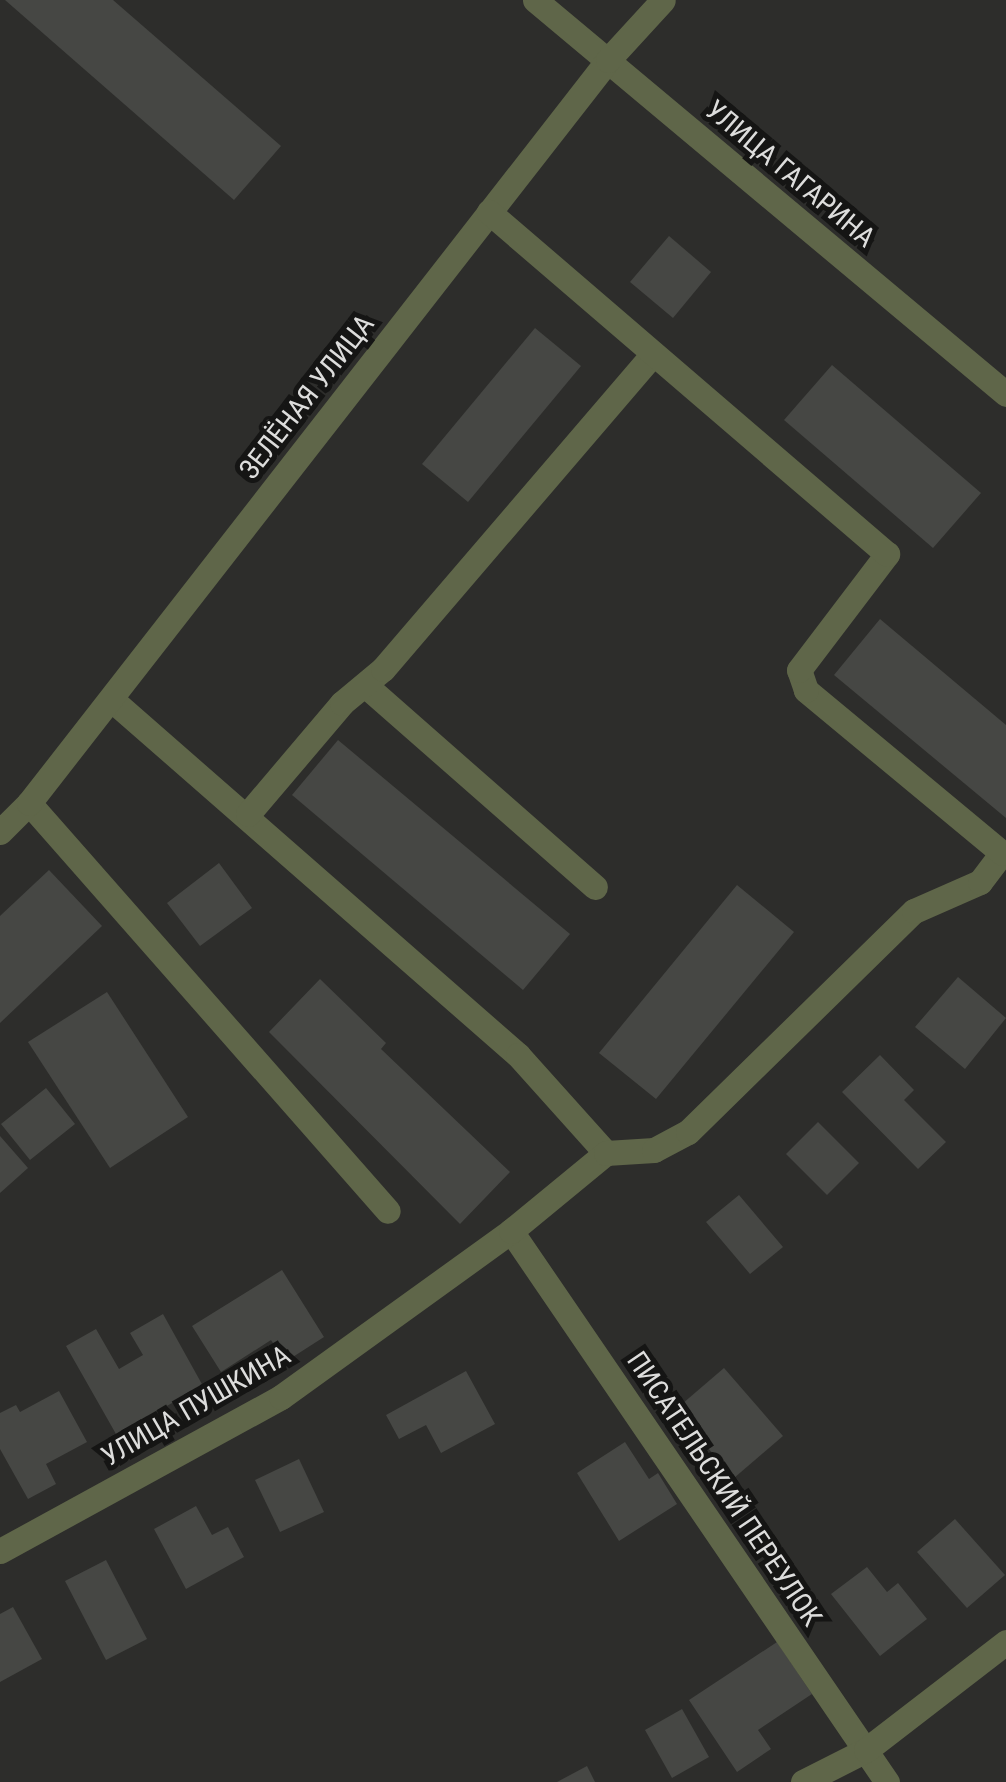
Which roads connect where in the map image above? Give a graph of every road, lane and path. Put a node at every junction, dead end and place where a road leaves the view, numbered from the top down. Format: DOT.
graph roads {
  1 [pos="535,0"];
  2 [pos="664,0"];
  3 [pos="608,60"];
  4 [pos="489,212"];
  5 [pos="653,354"];
  6 [pos="1006,394"];
  7 [pos="365,684"];
  8 [pos="111,699"];
  9 [pos="29,804"];
  10 [pos="248,814"];
  11 [pos="0,832"];
  12 [pos="1004,855"];
  13 [pos="595,887"];
  14 [pos="606,1153"];
  15 [pos="388,1211"];
  16 [pos="511,1231"];
  17 [pos="0,1551"];
  18 [pos="1006,1642"];
  19 [pos="866,1750"];
  20 [pos="803,1782"];
  21 [pos="888,1782"];
  1 -- 3 [label="street, УЛИЦА ГАГАРИНА"];
  2 -- 3 [label="street, ЗЕЛЁНАЯ УЛИЦА"];
  3 -- 4 [label="street, ЗЕЛЁНАЯ УЛИЦА"];
  3 -- 6 [label="street, УЛИЦА ГАГАРИНА"];
  4 -- 5 [label="street"];
  4 -- 8 [label="street, ЗЕЛЁНАЯ УЛИЦА"];
  5 -- 7 [label="street"];
  5 -- 12 [label="street"];
  7 -- 10 [label="street"];
  7 -- 13 [label="street"];
  8 -- 9 [label="street, ЗЕЛЁНАЯ УЛИЦА"];
  8 -- 10 [label="street"];
  9 -- 11 [label="street, ЗЕЛЁНАЯ УЛИЦА"];
  9 -- 15 [label="street"];
  10 -- 14 [label="street"];
  12 -- 14 [label="street"];
  14 -- 16 [label="street, УЛИЦА ПУШКИНА"];
  16 -- 17 [label="street, УЛИЦА ПУШКИНА"];
  16 -- 19 [label="street, ПИСАТЕЛЬСКИЙ ПЕРЕУЛОК"];
  18 -- 19 [label="street"];
  19 -- 20 [label="street"];
  19 -- 21 [label="street, ПИСАТЕЛЬСКИЙ ПЕРЕУЛОК"];
}
